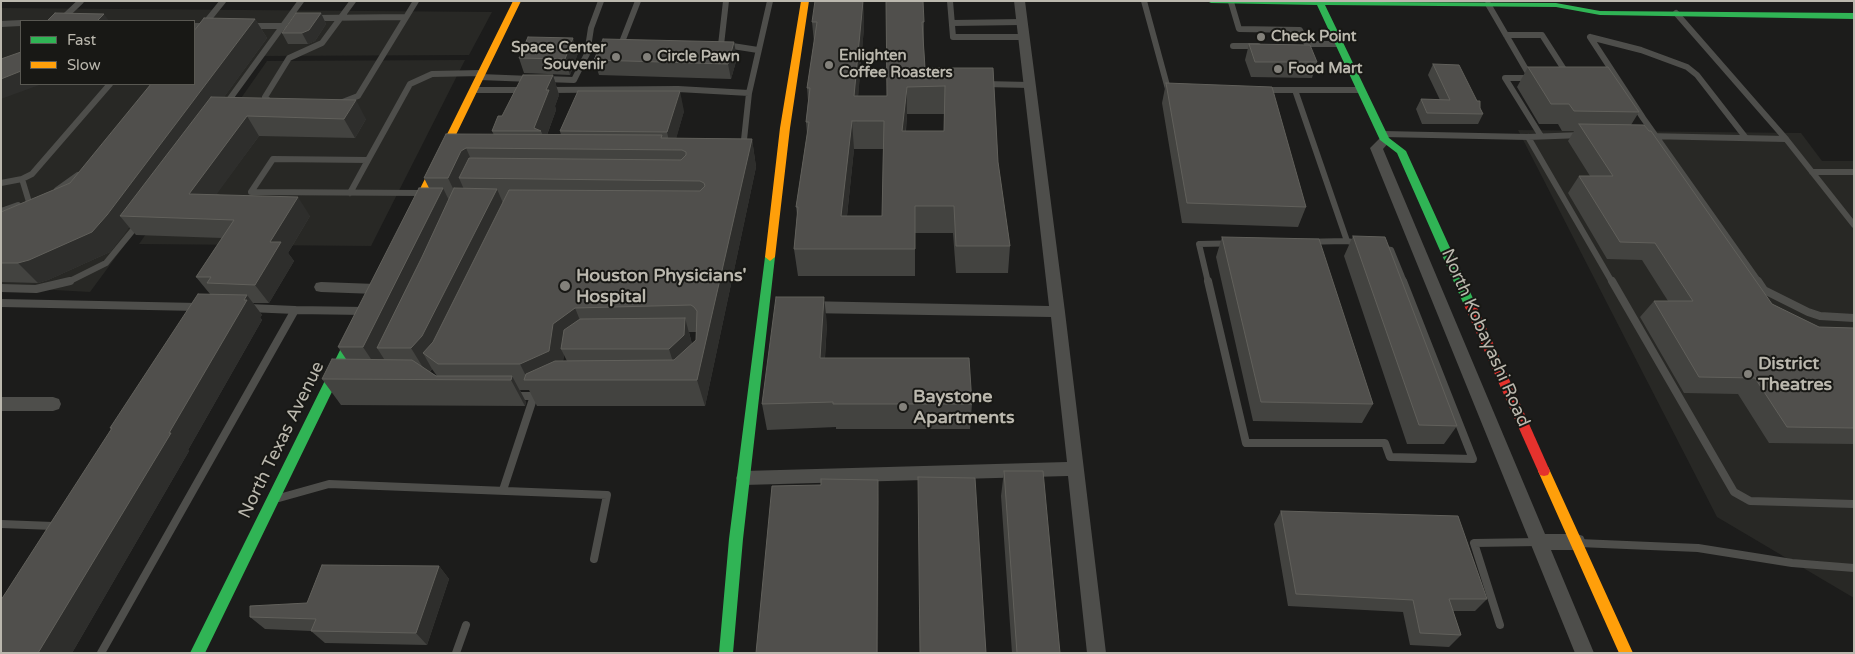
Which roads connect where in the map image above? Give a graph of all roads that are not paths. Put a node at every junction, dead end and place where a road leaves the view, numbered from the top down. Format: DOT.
graph roads {
  1 [pos="81,1"];
  2 [pos="224,1"];
  3 [pos="300,1"];
  4 [pos="353,1"];
  5 [pos="416,1"];
  6 [pos="517,1"];
  7 [pos="601,1"];
  8 [pos="638,1"];
  9 [pos="726,1"];
  10 [pos="770,1"];
  11 [pos="805,1"];
  12 [pos="950,1"];
  13 [pos="1019,1"];
  14 [pos="1144,1"];
  15 [pos="1211,1"];
  16 [pos="1579,1"];
  17 [pos="1231,2"];
  18 [pos="1239,2"];
  19 [pos="1319,2"];
  20 [pos="1470,3"];
  21 [pos="1488,4"];
  22 [pos="1556,5"];
  23 [pos="1676,13"];
  24 [pos="1854,16"];
  25 [pos="406,17"];
  26 [pos="288,18"];
  27 [pos="297,18"];
  28 [pos="306,18"];
  29 [pos="340,18"];
  30 [pos="61,20"];
  31 [pos="952,22"];
  32 [pos="1022,22"];
  33 [pos="20,23"];
  34 [pos="1,24"];
  35 [pos="195,26"];
  36 [pos="203,26"];
  37 [pos="212,26"];
  38 [pos="248,26"];
  39 [pos="284,26"];
  40 [pos="1506,35"];
  41 [pos="195,36"];
  42 [pos="1023,36"];
  43 [pos="632,42"];
  44 [pos="711,44"];
  45 [pos="1307,44"];
  46 [pos="1339,44"];
  47 [pos="721,45"];
  48 [pos="1233,46"];
  49 [pos="1261,46"];
  50 [pos="1298,46"];
  51 [pos="758,50"];
  52 [pos="481,75"];
  53 [pos="1531,78"];
  54 [pos="1541,78"];
  55 [pos="1560,78"];
  56 [pos="1608,78"];
  57 [pos="1617,78"];
  58 [pos="981,84"];
  59 [pos="109,85"];
  60 [pos="1178,89"];
  61 [pos="474,90"];
  62 [pos="532,90"];
  63 [pos="542,90"];
  64 [pos="1256,90"];
  65 [pos="1295,90"];
  66 [pos="1361,90"];
  67 [pos="1030,91"];
  68 [pos="749,93"];
  69 [pos="334,103"];
  70 [pos="278,104"];
  71 [pos="222,109"];
  72 [pos="1541,136"];
  73 [pos="1592,136"];
  74 [pos="1638,136"];
  75 [pos="1384,137"];
  76 [pos="1528,137"];
  77 [pos="1656,137"];
  78 [pos="1746,138"];
  79 [pos="1786,140"];
  80 [pos="742,158"];
  81 [pos="368,160"];
  82 [pos="81,171"];
  83 [pos="1812,172"];
  84 [pos="1854,172"];
  85 [pos="22,179"];
  86 [pos="1,183"];
  87 [pos="350,193"];
  88 [pos="423,194"];
  89 [pos="46,195"];
  90 [pos="38,198"];
  91 [pos="29,202"];
  92 [pos="1,211"];
  93 [pos="142,218"];
  94 [pos="1854,225"];
  95 [pos="406,226"];
  96 [pos="1348,241"];
  97 [pos="378,285"];
  98 [pos="320,287"];
  99 [pos="1,288"];
  100 [pos="1,303"];
  101 [pos="764,306"];
  102 [pos="198,307"];
  103 [pos="208,307"];
  104 [pos="236,308"];
  105 [pos="295,310"];
  106 [pos="365,311"];
  107 [pos="1058,312"];
  108 [pos="192,315"];
  109 [pos="1854,318"];
  110 [pos="507,396"];
  111 [pos="1,404"];
  112 [pos="53,404"];
  113 [pos="1076,469"];
  114 [pos="744,478"];
  115 [pos="503,490"];
  116 [pos="272,500"];
  117 [pos="1854,504"];
  118 [pos="1,524"];
  119 [pos="43,542"];
  120 [pos="1539,542"];
  121 [pos="1577,542"];
  122 [pos="594,559"];
  123 [pos="1854,568"];
  124 [pos="466,624"];
  125 [pos="1500,625"];
  126 [pos="101,653"];
  127 [pos="197,653"];
  128 [pos="456,653"];
  129 [pos="726,653"];
  130 [pos="1097,653"];
  131 [pos="1585,653"];
  132 [pos="1626,653"];
  1 -- 30 [label="lane"];
  2 -- 36 [label="lane"];
  3 -- 26 [label="lane"];
  4 -- 29 [label="lane"];
  5 -- 25 [label="lane"];
  6 -- 52 [label="street"];
  7 -- 52 [label="lane"];
  8 -- 43 [label="lane"];
  9 -- 47 [label="lane"];
  10 -- 51 [label="lane"];
  11 -- 101 [label="street"];
  12 -- 31 [label="lane"];
  13 -- 32 [label="street"];
  14 -- 60 [label="lane"];
  15 -- 17 [label="street"];
  16 -- 22 [label="street"];
  17 -- 18 [label="street"];
  17 -- 45 [label="lane"];
  18 -- 19 [label="street"];
  19 -- 20 [label="street"];
  19 -- 46 [label="street, North Kobayashi Road"];
  20 -- 21 [label="street"];
  21 -- 22 [label="street"];
  21 -- 40 [label="lane"];
  22 -- 23 [label="street"];
  23 -- 24 [label="street"];
  23 -- 79 [label="lane"];
  25 -- 29 [label="lane"];
  25 -- 69 [label="lane"];
  26 -- 27 [label="lane"];
  26 -- 39 [label="lane"];
  28 -- 29 [label="lane"];
  29 -- 70 [label="lane"];
  31 -- 32 [label="lane"];
  31 -- 42 [label="lane"];
  32 -- 42 [label="street"];
  33 -- 34 [label="lane"];
  35 -- 36 [label="lane"];
  36 -- 37 [label="lane"];
  36 -- 41 [label="lane"];
  38 -- 39 [label="lane"];
  39 -- 71 [label="lane"];
  40 -- 53 [label="lane"];
  40 -- 55 [label="lane"];
  42 -- 67 [label="street"];
  44 -- 47 [label="lane"];
  45 -- 46 [label="lane"];
  45 -- 50 [label="lane"];
  46 -- 66 [label="street, North Kobayashi Road"];
  47 -- 51 [label="lane"];
  48 -- 49 [label="lane"];
  51 -- 68 [label="lane"];
  52 -- 61 [label="street"];
  52 -- 81 [label="lane"];
  53 -- 54 [label="lane"];
  53 -- 72 [label="lane"];
  56 -- 57 [label="lane"];
  57 -- 77 [label="lane"];
  57 -- 78 [label="lane"];
  58 -- 67 [label="lane"];
  59 -- 85 [label="lane"];
  61 -- 62 [label="lane"];
  61 -- 88 [label="street"];
  63 -- 68 [label="lane"];
  64 -- 65 [label="lane"];
  65 -- 66 [label="lane"];
  65 -- 96 [label="lane"];
  66 -- 75 [label="street, North Kobayashi Road"];
  67 -- 107 [label="street"];
  68 -- 80 [label="lane"];
  72 -- 73 [label="lane"];
  72 -- 76 [label="lane"];
  74 -- 77 [label="lane"];
  75 -- 76 [label="lane"];
  75 -- 120 [label="street, North Kobayashi Road"];
  75 -- 121 [label="street, North Kobayashi Road"];
  76 -- 117 [label="lane"];
  77 -- 78 [label="lane"];
  77 -- 109 [label="lane"];
  78 -- 79 [label="lane"];
  79 -- 83 [label="lane"];
  81 -- 87 [label="lane"];
  81 -- 87 [label="lane"];
  82 -- 89 [label="lane"];
  83 -- 84 [label="lane"];
  83 -- 94 [label="lane"];
  85 -- 86 [label="lane"];
  85 -- 91 [label="lane"];
  87 -- 88 [label="lane"];
  88 -- 95 [label="street"];
  90 -- 91 [label="lane"];
  91 -- 92 [label="lane"];
  93 -- 99 [label="lane"];
  96 -- 96 [label="lane"];
  97 -- 98 [label="street"];
  97 -- 106 [label="street, North Texas Avenue"];
  100 -- 102 [label="lane"];
  101 -- 107 [label="street"];
  101 -- 114 [label="street"];
  102 -- 103 [label="lane"];
  102 -- 108 [label="lane"];
  104 -- 105 [label="lane"];
  105 -- 106 [label="lane"];
  105 -- 126 [label="lane"];
  106 -- 116 [label="street, North Texas Avenue"];
  107 -- 113 [label="street"];
  110 -- 115 [label="lane"];
  111 -- 112 [label="street"];
  113 -- 114 [label="street"];
  113 -- 130 [label="street"];
  114 -- 129 [label="street"];
  115 -- 116 [label="lane"];
  115 -- 122 [label="lane"];
  116 -- 127 [label="street, North Texas Avenue"];
  118 -- 119 [label="lane"];
  120 -- 121 [label="street"];
  120 -- 125 [label="lane"];
  120 -- 131 [label="street, North Kobayashi Road"];
  121 -- 123 [label="lane"];
  121 -- 132 [label="street, North Kobayashi Road"];
  124 -- 128 [label="lane"];
}
